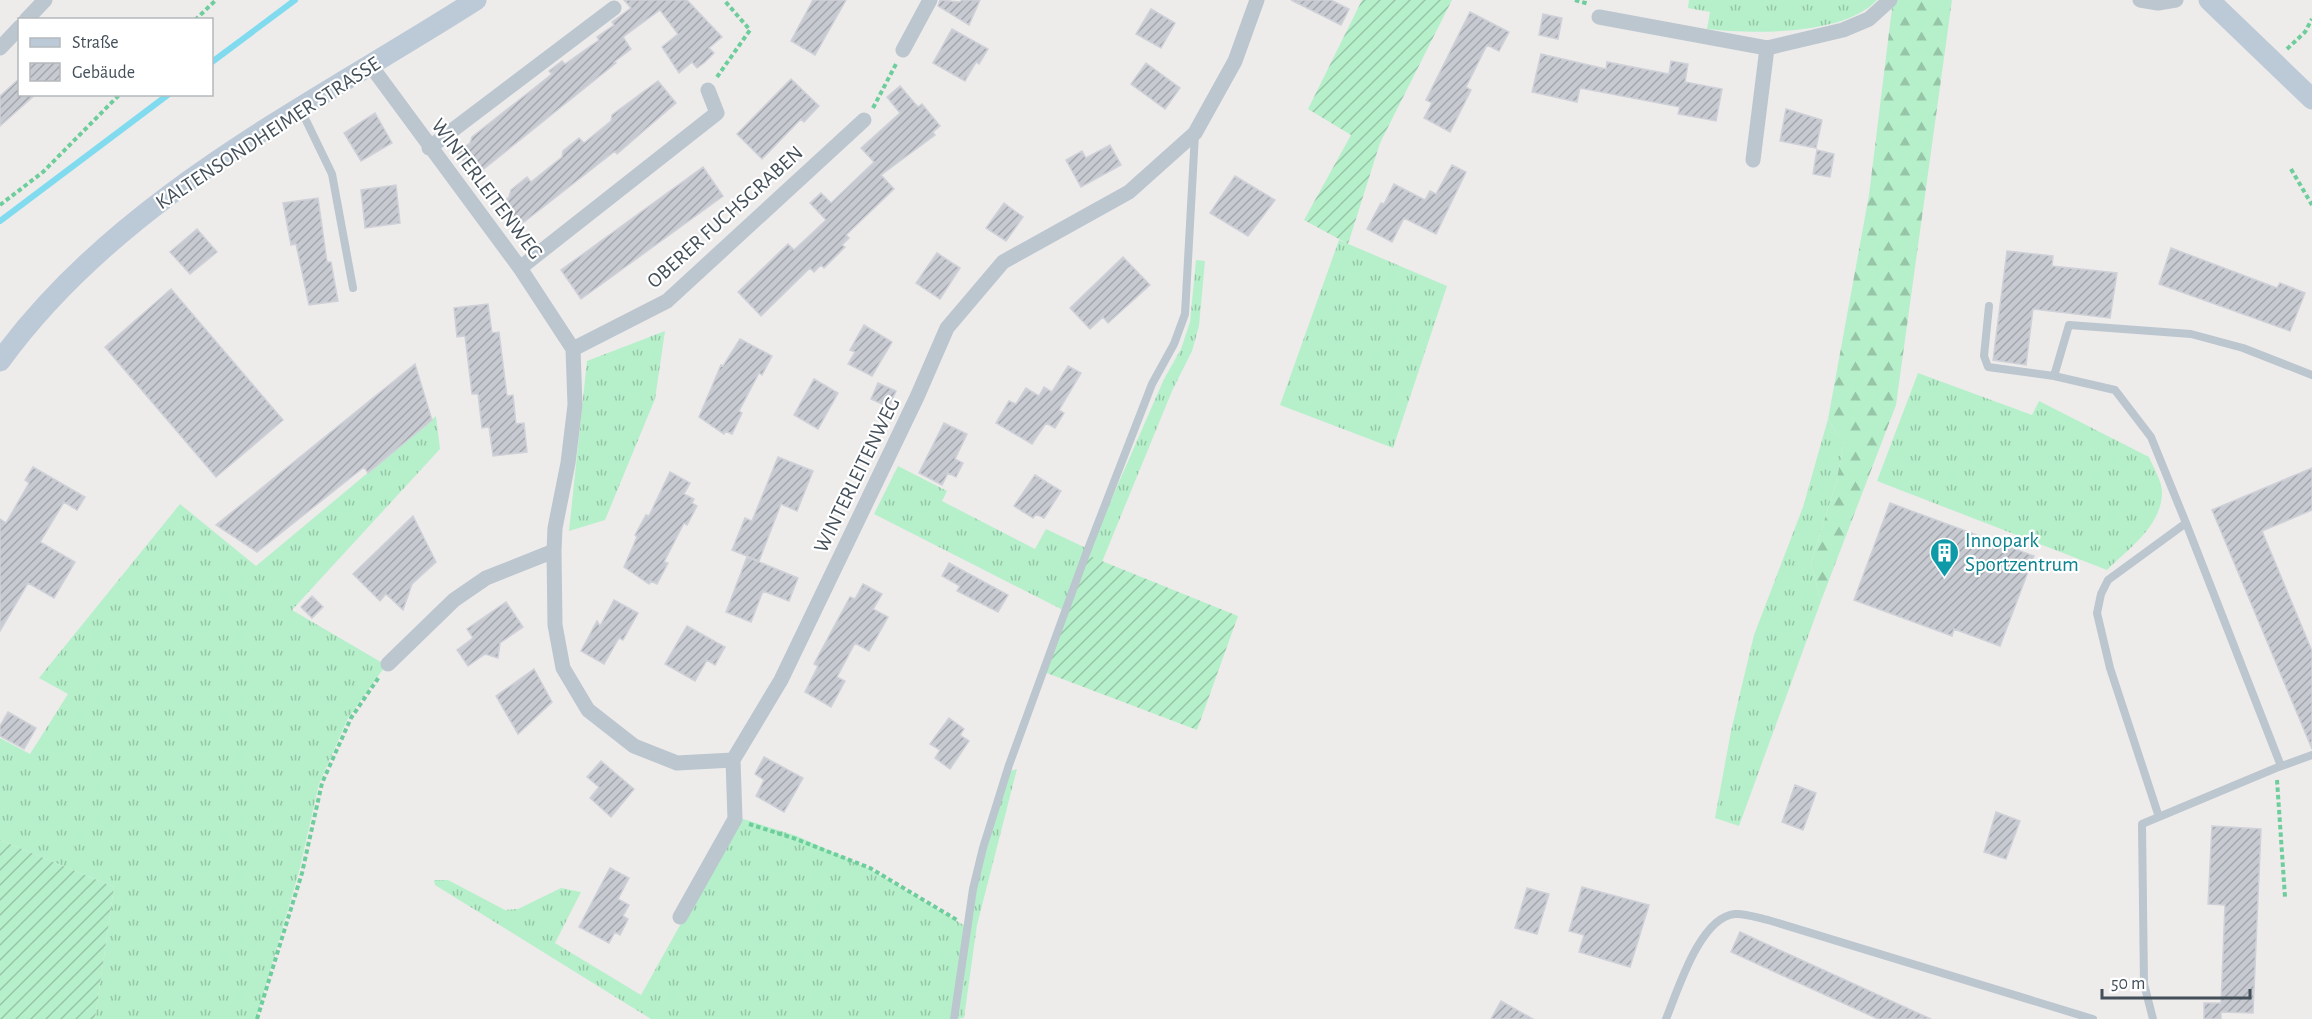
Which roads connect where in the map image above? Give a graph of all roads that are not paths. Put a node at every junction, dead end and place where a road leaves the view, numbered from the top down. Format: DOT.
graph roads {
  1 [pos="45,0"];
  2 [pos="476,0"];
  3 [pos="930,0"];
  4 [pos="1257,0"];
  5 [pos="1890,0"];
  6 [pos="2139,0"];
  7 [pos="2176,0"];
  8 [pos="2209,0"];
  9 [pos="614,8"];
  10 [pos="1599,17"];
  11 [pos="29,18"];
  12 [pos="18,29"];
  13 [pos="0,48"];
  14 [pos="1767,48"];
  15 [pos="903,50"];
  16 [pos="371,66"];
  17 [pos="708,90"];
  18 [pos="2312,99"];
  19 [pos="300,109"];
  20 [pos="864,120"];
  21 [pos="1196,133"];
  22 [pos="429,148"];
  23 [pos="1753,160"];
  24 [pos="520,268"];
  25 [pos="353,288"];
  26 [pos="1989,306"];
  27 [pos="573,350"];
  28 [pos="0,361"];
  29 [pos="2312,375"];
  30 [pos="2054,376"];
  31 [pos="2186,523"];
  32 [pos="554,551"];
  33 [pos="388,664"];
  34 [pos="2312,755"];
  35 [pos="733,760"];
  36 [pos="2278,767"];
  37 [pos="2159,817"];
  38 [pos="680,917"];
  39 [pos="954,1019"];
  40 [pos="1666,1019"];
  41 [pos="2093,1019"];
  42 [pos="2153,1019"];
  1 -- 11 [label="street"];
  2 -- 16 [label="main road, KALTENSONDHEIMER STRASSE"];
  3 -- 15 [label="street"];
  4 -- 21 [label="street, WINTERLEITENWEG"];
  5 -- 14 [label="street"];
  6 -- 7 [label="street"];
  8 -- 18 [label="main road"];
  9 -- 22 [label="street"];
  10 -- 14 [label="street"];
  12 -- 13 [label="street"];
  14 -- 23 [label="street"];
  16 -- 19 [label="main road, KALTENSONDHEIMER STRASSE"];
  16 -- 22 [label="street, WINTERLEITENWEG"];
  17 -- 24 [label="street"];
  19 -- 25 [label="lane"];
  19 -- 28 [label="main road, KALTENSONDHEIMER STRASSE"];
  20 -- 27 [label="street, OBERER FUCHSGRABEN"];
  21 -- 35 [label="street, WINTERLEITENWEG"];
  21 -- 39 [label="lane"];
  22 -- 24 [label="street, WINTERLEITENWEG"];
  24 -- 27 [label="street, WINTERLEITENWEG"];
  26 -- 30 [label="lane"];
  27 -- 32 [label="street"];
  29 -- 30 [label="lane"];
  30 -- 31 [label="lane"];
  31 -- 36 [label="lane"];
  31 -- 37 [label="lane"];
  32 -- 33 [label="street"];
  32 -- 35 [label="street"];
  34 -- 36 [label="lane"];
  35 -- 38 [label="street"];
  36 -- 37 [label="lane"];
  37 -- 42 [label="lane"];
  40 -- 41 [label="lane"];
}
